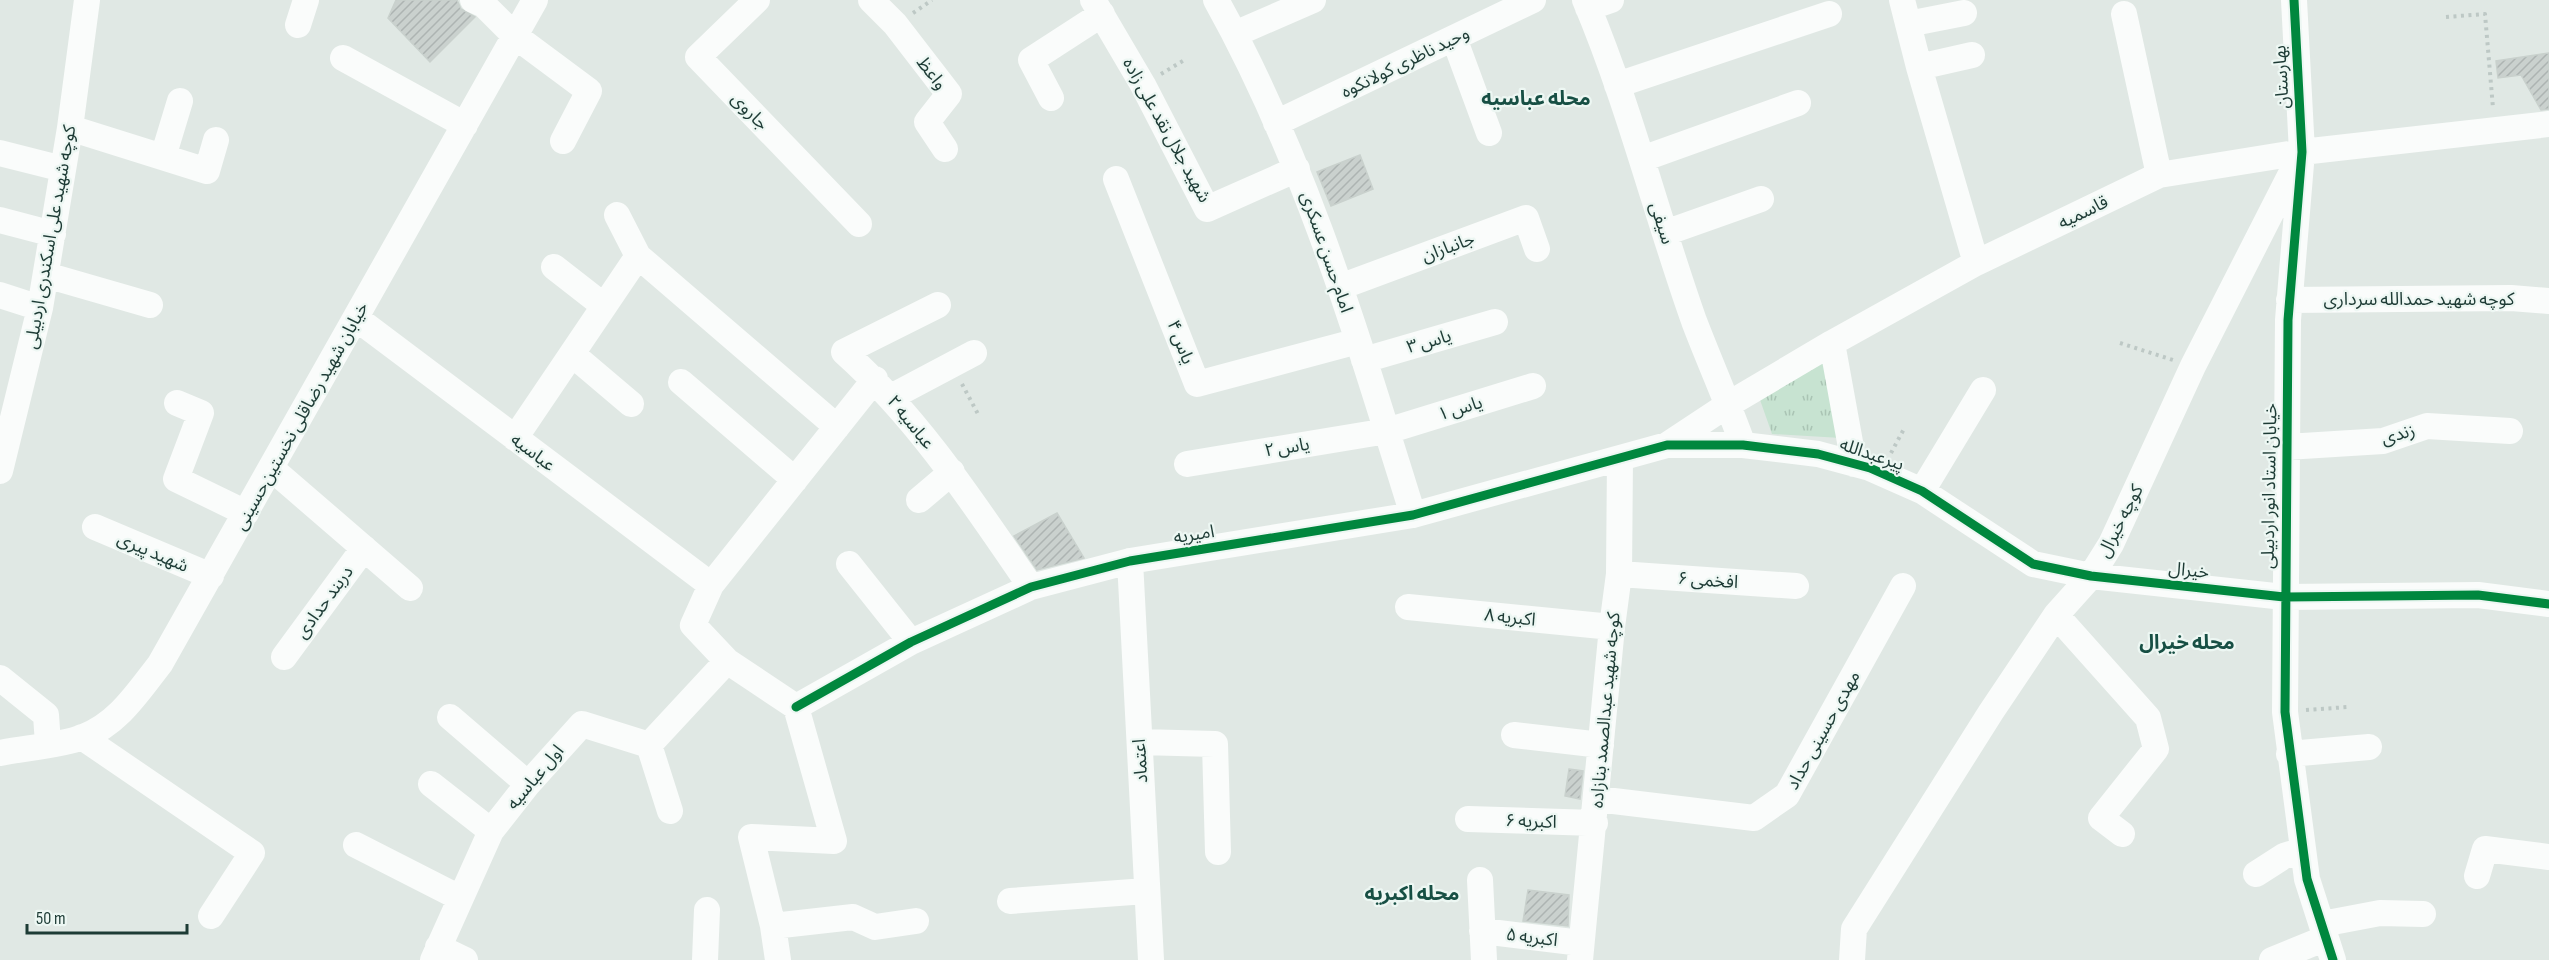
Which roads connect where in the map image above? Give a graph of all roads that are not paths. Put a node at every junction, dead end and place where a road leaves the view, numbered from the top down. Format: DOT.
graph roads {
  1 [pos="87,0"];
  2 [pos="306,0"];
  3 [pos="473,0"];
  4 [pos="535,0"];
  5 [pos="757,0"];
  6 [pos="871,0"];
  7 [pos="1216,0"];
  8 [pos="1313,0"];
  9 [pos="1533,0"];
  10 [pos="2294,0"];
  11 [pos="1594,3"];
  12 [pos="1098,7"];
  13 [pos="1905,12"];
  14 [pos="1965,13"];
  15 [pos="1829,14"];
  16 [pos="2124,14"];
  17 [pos="298,25"];
  18 [pos="1235,34"];
  19 [pos="515,36"];
  20 [pos="1454,38"];
  21 [pos="1972,55"];
  22 [pos="343,58"];
  23 [pos="1919,66"];
  24 [pos="1617,85"];
  25 [pos="1051,98"];
  26 [pos="180,102"];
  27 [pos="1798,103"];
  28 [pos="1276,123"];
  29 [pos="2549,124"];
  30 [pos="465,125"];
  31 [pos="70,128"];
  32 [pos="1489,133"];
  33 [pos="216,140"];
  34 [pos="563,141"];
  35 [pos="945,149"];
  36 [pos="2302,152"];
  37 [pos="0,153"];
  38 [pos="163,157"];
  39 [pos="1642,159"];
  40 [pos="63,169"];
  41 [pos="1298,169"];
  42 [pos="2158,175"];
  43 [pos="1116,179"];
  44 [pos="1761,200"];
  45 [pos="617,214"];
  46 [pos="0,219"];
  47 [pos="859,224"];
  48 [pos="1665,233"];
  49 [pos="53,234"];
  50 [pos="1537,249"];
  51 [pos="638,256"];
  52 [pos="1976,263"];
  53 [pos="554,267"];
  54 [pos="46,275"];
  55 [pos="1340,287"];
  56 [pos="0,295"];
  57 [pos="2289,300"];
  58 [pos="2549,301"];
  59 [pos="150,305"];
  60 [pos="938,305"];
  61 [pos="604,306"];
  62 [pos="40,308"];
  63 [pos="356,318"];
  64 [pos="1495,322"];
  65 [pos="1832,344"];
  66 [pos="1361,351"];
  67 [pos="572,354"];
  68 [pos="963,359"];
  69 [pos="681,382"];
  70 [pos="1533,386"];
  71 [pos="883,388"];
  72 [pos="1983,390"];
  73 [pos="177,403"];
  74 [pos="631,404"];
  75 [pos="1729,404"];
  76 [pos="837,427"];
  77 [pos="1387,431"];
  78 [pos="2510,431"];
  79 [pos="515,438"];
  80 [pos="1667,445"];
  81 [pos="1743,445"];
  82 [pos="2286,447"];
  83 [pos="1620,459"];
  84 [pos="1187,464"];
  85 [pos="1854,464"];
  86 [pos="271,468"];
  87 [pos="0,471"];
  88 [pos="952,472"];
  89 [pos="795,480"];
  90 [pos="1922,491"];
  91 [pos="919,501"];
  92 [pos="246,513"];
  93 [pos="1413,514"];
  94 [pos="95,527"];
  95 [pos="364,548"];
  96 [pos="1130,561"];
  97 [pos="849,564"];
  98 [pos="1619,574"];
  99 [pos="211,576"];
  100 [pos="2091,576"];
  101 [pos="711,585"];
  102 [pos="1031,586"];
  103 [pos="1796,586"];
  104 [pos="1903,586"];
  105 [pos="410,588"];
  106 [pos="2284,597"];
  107 [pos="2549,604"];
  108 [pos="1408,607"];
  109 [pos="2056,615"];
  110 [pos="1612,627"];
  111 [pos="911,642"];
  112 [pos="284,657"];
  113 [pos="727,661"];
  114 [pos="0,678"];
  115 [pos="796,707"];
  116 [pos="450,717"];
  117 [pos="1514,735"];
  118 [pos="82,737"];
  119 [pos="1140,742"];
  120 [pos="48,744"];
  121 [pos="649,745"];
  122 [pos="1601,745"];
  123 [pos="2368,747"];
  124 [pos="0,753"];
  125 [pos="2289,754"];
  126 [pos="431,784"];
  127 [pos="528,784"];
  128 [pos="670,811"];
  129 [pos="1596,811"];
  130 [pos="1468,819"];
  131 [pos="491,831"];
  132 [pos="2122,834"];
  133 [pos="356,845"];
  134 [pos="2303,850"];
  135 [pos="1218,852"];
  136 [pos="2549,857"];
  137 [pos="2256,874"];
  138 [pos="2477,876"];
  139 [pos="1480,880"];
  140 [pos="1146,891"];
  141 [pos="460,898"];
  142 [pos="1010,901"];
  143 [pos="707,910"];
  144 [pos="2423,914"];
  145 [pos="212,916"];
  146 [pos="916,921"];
  147 [pos="772,926"];
  148 [pos="1482,931"];
  149 [pos="2327,941"];
  150 [pos="1580,951"];
  151 [pos="436,954"];
  152 [pos="465,960"];
  153 [pos="705,960"];
  154 [pos="778,960"];
  155 [pos="1151,960"];
  156 [pos="1484,960"];
  157 [pos="1852,960"];
  158 [pos="2272,960"];
  1 -- 31 [label="street, کوچه شهید علی اسکندری اردبیلی"];
  2 -- 17 [label="street"];
  3 -- 19 [label="street"];
  4 -- 19 [label="street, خیابان شهید رضاقلی نخستین‌حسینی"];
  5 -- 47 [label="street, جاروی"];
  6 -- 35 [label="street, واعظ"];
  7 -- 18 [label="street, امام حسن عسکری"];
  8 -- 18 [label="street"];
  9 -- 20 [label="street, وحید ناظری کولانکوه"];
  10 -- 36 [label="street, بهارستان"];
  11 -- 24 [label="street, سیفی"];
  12 -- 25 [label="street"];
  12 -- 41 [label="street, شهید جلال نقد علی زاده"];
  13 -- 14 [label="street"];
  13 -- 23 [label="street"];
  15 -- 24 [label="street"];
  16 -- 42 [label="street"];
  18 -- 28 [label="street, امام حسن عسکری"];
  19 -- 30 [label="street, خیابان شهید رضاقلی نخستین‌حسینی"];
  19 -- 34 [label="street"];
  20 -- 28 [label="street, وحید ناظری کولانکوه"];
  20 -- 32 [label="street"];
  21 -- 23 [label="street"];
  22 -- 30 [label="street"];
  23 -- 52 [label="street"];
  24 -- 39 [label="street, سیفی"];
  26 -- 38 [label="street"];
  27 -- 39 [label="street"];
  28 -- 41 [label="street, امام حسن عسکری"];
  29 -- 36 [label="street, قاسمیه"];
  30 -- 63 [label="street, خیابان شهید رضاقلی نخستین‌حسینی"];
  31 -- 38 [label="street"];
  31 -- 40 [label="street, کوچه شهید علی اسکندری اردبیلی"];
  33 -- 38 [label="street"];
  36 -- 42 [label="street, قاسمیه"];
  36 -- 57 [label="street, خیابان استاد انور اردبیلی"];
  36 -- 100 [label="street, کوچه خیرال"];
  37 -- 40 [label="street"];
  39 -- 48 [label="street, سیفی"];
  40 -- 49 [label="street, کوچه شهید علی اسکندری اردبیلی"];
  41 -- 55 [label="street, امام حسن عسکری"];
  42 -- 52 [label="street, قاسمیه"];
  43 -- 66 [label="street, یاس ۴"];
  44 -- 48 [label="street"];
  45 -- 51 [label="street"];
  46 -- 49 [label="street"];
  48 -- 75 [label="street, سیفی"];
  49 -- 54 [label="street, کوچه شهید علی اسکندری اردبیلی"];
  50 -- 55 [label="street, جانبازان"];
  51 -- 61 [label="street"];
  51 -- 76 [label="street"];
  52 -- 65 [label="street, قاسمیه"];
  53 -- 61 [label="street"];
  54 -- 59 [label="street"];
  54 -- 62 [label="street, کوچه شهید علی اسکندری اردبیلی"];
  55 -- 66 [label="street, امام حسن عسکری"];
  56 -- 62 [label="street"];
  57 -- 58 [label="street, کوچه شهید حمدالله سرداری"];
  57 -- 82 [label="street, خیابان استاد انور اردبیلی"];
  60 -- 71 [label="street, عباسیه ۲"];
  61 -- 67 [label="street"];
  62 -- 87 [label="street, کوچه شهید علی اسکندری اردبیلی"];
  63 -- 79 [label="street, عباسیه"];
  63 -- 86 [label="street, خیابان شهید رضاقلی نخستین‌حسینی"];
  64 -- 66 [label="street, یاس ۳"];
  65 -- 75 [label="street, قاسمیه"];
  65 -- 85 [label="street"];
  66 -- 77 [label="street, امام حسن عسکری"];
  67 -- 74 [label="street"];
  67 -- 79 [label="street"];
  68 -- 71 [label="street"];
  69 -- 89 [label="street"];
  70 -- 77 [label="street, یاس ۱"];
  71 -- 76 [label="street"];
  71 -- 88 [label="street, عباسیه ۲"];
  72 -- 90 [label="street"];
  73 -- 92 [label="street"];
  75 -- 80 [label="street, قاسمیه"];
  75 -- 81 [label="street, سیفی"];
  76 -- 89 [label="street"];
  77 -- 84 [label="street, یاس ۲"];
  77 -- 93 [label="street, امام حسن عسکری"];
  78 -- 82 [label="street, زندی"];
  79 -- 101 [label="street, عباسیه"];
  80 -- 81 [label="street, پیرعبدالله"];
  80 -- 83 [label="street, پیرعبدالله"];
  81 -- 85 [label="street, پیرعبدالله"];
  82 -- 106 [label="street, خیابان استاد انور اردبیلی"];
  83 -- 93 [label="street, امیریه"];
  83 -- 98 [label="street, کوچه شهید عبدالصمد بنازاده"];
  85 -- 90 [label="street, پیرعبدالله"];
  86 -- 92 [label="street, خیابان شهید رضاقلی نخستین‌حسینی"];
  86 -- 95 [label="street, دربند حدادی"];
  88 -- 91 [label="street"];
  88 -- 102 [label="street, عباسیه ۲"];
  89 -- 101 [label="street"];
  90 -- 100 [label="street, پیرعبدالله"];
  92 -- 99 [label="street, خیابان شهید رضاقلی نخستین‌حسینی"];
  93 -- 96 [label="street, امیریه"];
  94 -- 99 [label="street, شهید پیری"];
  95 -- 105 [label="street, دربند حدادی"];
  95 -- 112 [label="street, دربند حدادی"];
  96 -- 102 [label="street, امیریه"];
  96 -- 119 [label="street, اعتماد"];
  97 -- 111 [label="street"];
  98 -- 103 [label="street, افخمی ۶"];
  98 -- 110 [label="street, کوچه شهید عبدالصمد بنازاده"];
  99 -- 118 [label="street, خیابان شهید رضاقلی نخستین‌حسینی"];
  100 -- 106 [label="street, خیرال"];
  100 -- 109 [label="street, کوچه خیرال"];
  101 -- 113 [label="street"];
  102 -- 111 [label="street, امیریه"];
  104 -- 129 [label="street, مهدی حسینی حداد"];
  106 -- 107 [label="street, خیرال"];
  106 -- 125 [label="street, خیابان استاد انور اردبیلی"];
  108 -- 110 [label="street, اکبریه ۸"];
  109 -- 132 [label="street"];
  109 -- 157 [label="street, کوچه خیرال"];
  110 -- 122 [label="street, کوچه شهید عبدالصمد بنازاده"];
  111 -- 115 [label="street, امیریه"];
  113 -- 115 [label="street"];
  113 -- 121 [label="street"];
  114 -- 120 [label="street"];
  115 -- 147 [label="street"];
  116 -- 127 [label="street"];
  117 -- 122 [label="street"];
  118 -- 120 [label="street, خیابان شهید رضاقلی نخستین‌حسینی"];
  118 -- 145 [label="street"];
  119 -- 135 [label="street"];
  119 -- 140 [label="street, اعتماد"];
  120 -- 124 [label="street, خیابان شهید رضاقلی نخستین‌حسینی"];
  121 -- 127 [label="street, اول عباسیه"];
  121 -- 128 [label="street"];
  122 -- 129 [label="street, کوچه شهید عبدالصمد بنازاده"];
  123 -- 125 [label="street"];
  125 -- 134 [label="street, خیابان استاد انور اردبیلی"];
  126 -- 131 [label="street"];
  127 -- 131 [label="street, اول عباسیه"];
  129 -- 130 [label="street, اکبریه ۶"];
  129 -- 150 [label="street, کوچه شهید عبدالصمد بنازاده"];
  131 -- 141 [label="street, اول عباسیه"];
  133 -- 141 [label="street"];
  134 -- 137 [label="street"];
  134 -- 149 [label="street, خیابان استاد انور اردبیلی"];
  136 -- 138 [label="street"];
  139 -- 148 [label="street"];
  140 -- 142 [label="street"];
  140 -- 155 [label="street, اعتماد"];
  141 -- 151 [label="street, اول عباسیه"];
  143 -- 153 [label="street"];
  144 -- 149 [label="street"];
  146 -- 147 [label="street"];
  147 -- 154 [label="street"];
  148 -- 150 [label="street, اکبریه ۵"];
  148 -- 156 [label="street"];
  149 -- 158 [label="street"];
  151 -- 152 [label="street"];
}
